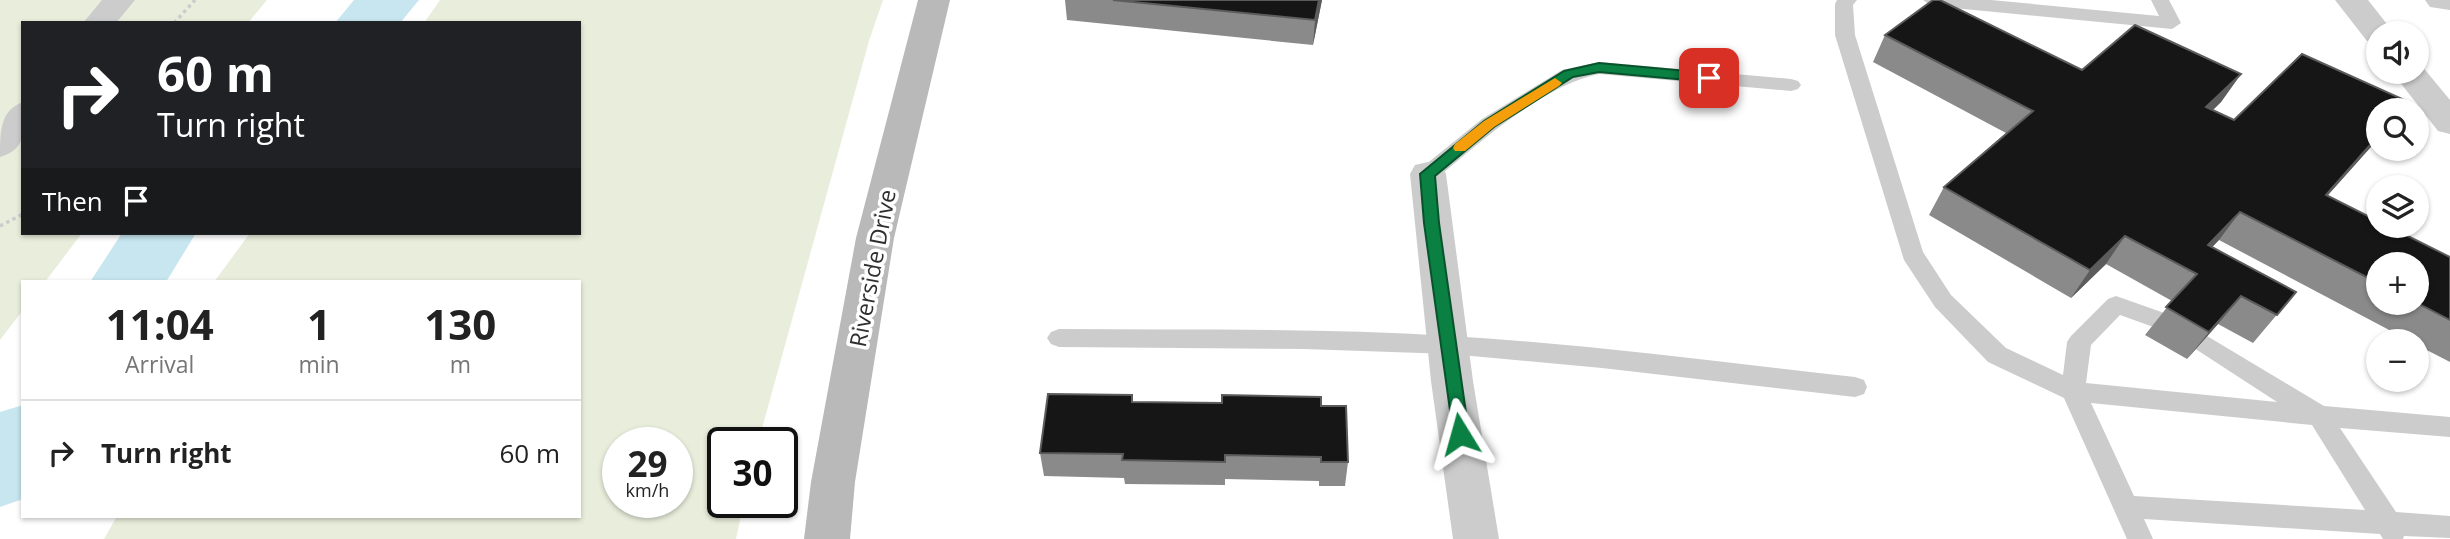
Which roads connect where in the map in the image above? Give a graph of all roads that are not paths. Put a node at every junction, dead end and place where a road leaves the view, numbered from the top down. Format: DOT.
graph roads {
  1 [pos="119,0"];
  2 [pos="934,0"];
  3 [pos="1848,0"];
  4 [pos="1932,0"];
  5 [pos="2160,0"];
  6 [pos="2351,0"];
  7 [pos="2441,0"];
  8 [pos="2450,1"];
  9 [pos="102,21"];
  10 [pos="2368,21"];
  11 [pos="2419,84"];
  12 [pos="1791,85"];
  13 [pos="21,116"];
  14 [pos="2450,123"];
  15 [pos="0,145"];
  16 [pos="1428,174"];
  17 [pos="2159,320"];
  18 [pos="1059,338"];
  19 [pos="2202,342"];
  20 [pos="1448,345"];
  21 [pos="1855,387"];
  22 [pos="2073,391"];
  23 [pos="2319,416"];
  24 [pos="2450,427"];
  25 [pos="2126,507"];
  26 [pos="2450,527"];
  27 [pos="2393,531"];
  28 [pos="827,539"];
  29 [pos="1476,539"];
  30 [pos="2140,539"];
  1 -- 9 [label="street"];
  2 -- 28 [label="main road, Riverside Drive"];
  3 -- 22 [label="lane"];
  4 -- 5 [label="lane"];
  6 -- 10 [label="street"];
  7 -- 8 [label="street"];
  11 -- 14 [label="street"];
  12 -- 16 [label="lane"];
  13 -- 15 [label="street"];
  16 -- 20 [label="street"];
  17 -- 22 [label="lane"];
  18 -- 20 [label="lane"];
  19 -- 23 [label="lane"];
  20 -- 21 [label="lane"];
  20 -- 29 [label="street"];
  22 -- 23 [label="lane"];
  22 -- 25 [label="lane"];
  23 -- 24 [label="lane"];
  23 -- 27 [label="lane"];
  25 -- 27 [label="lane"];
  25 -- 30 [label="lane"];
  26 -- 27 [label="lane"];
}
